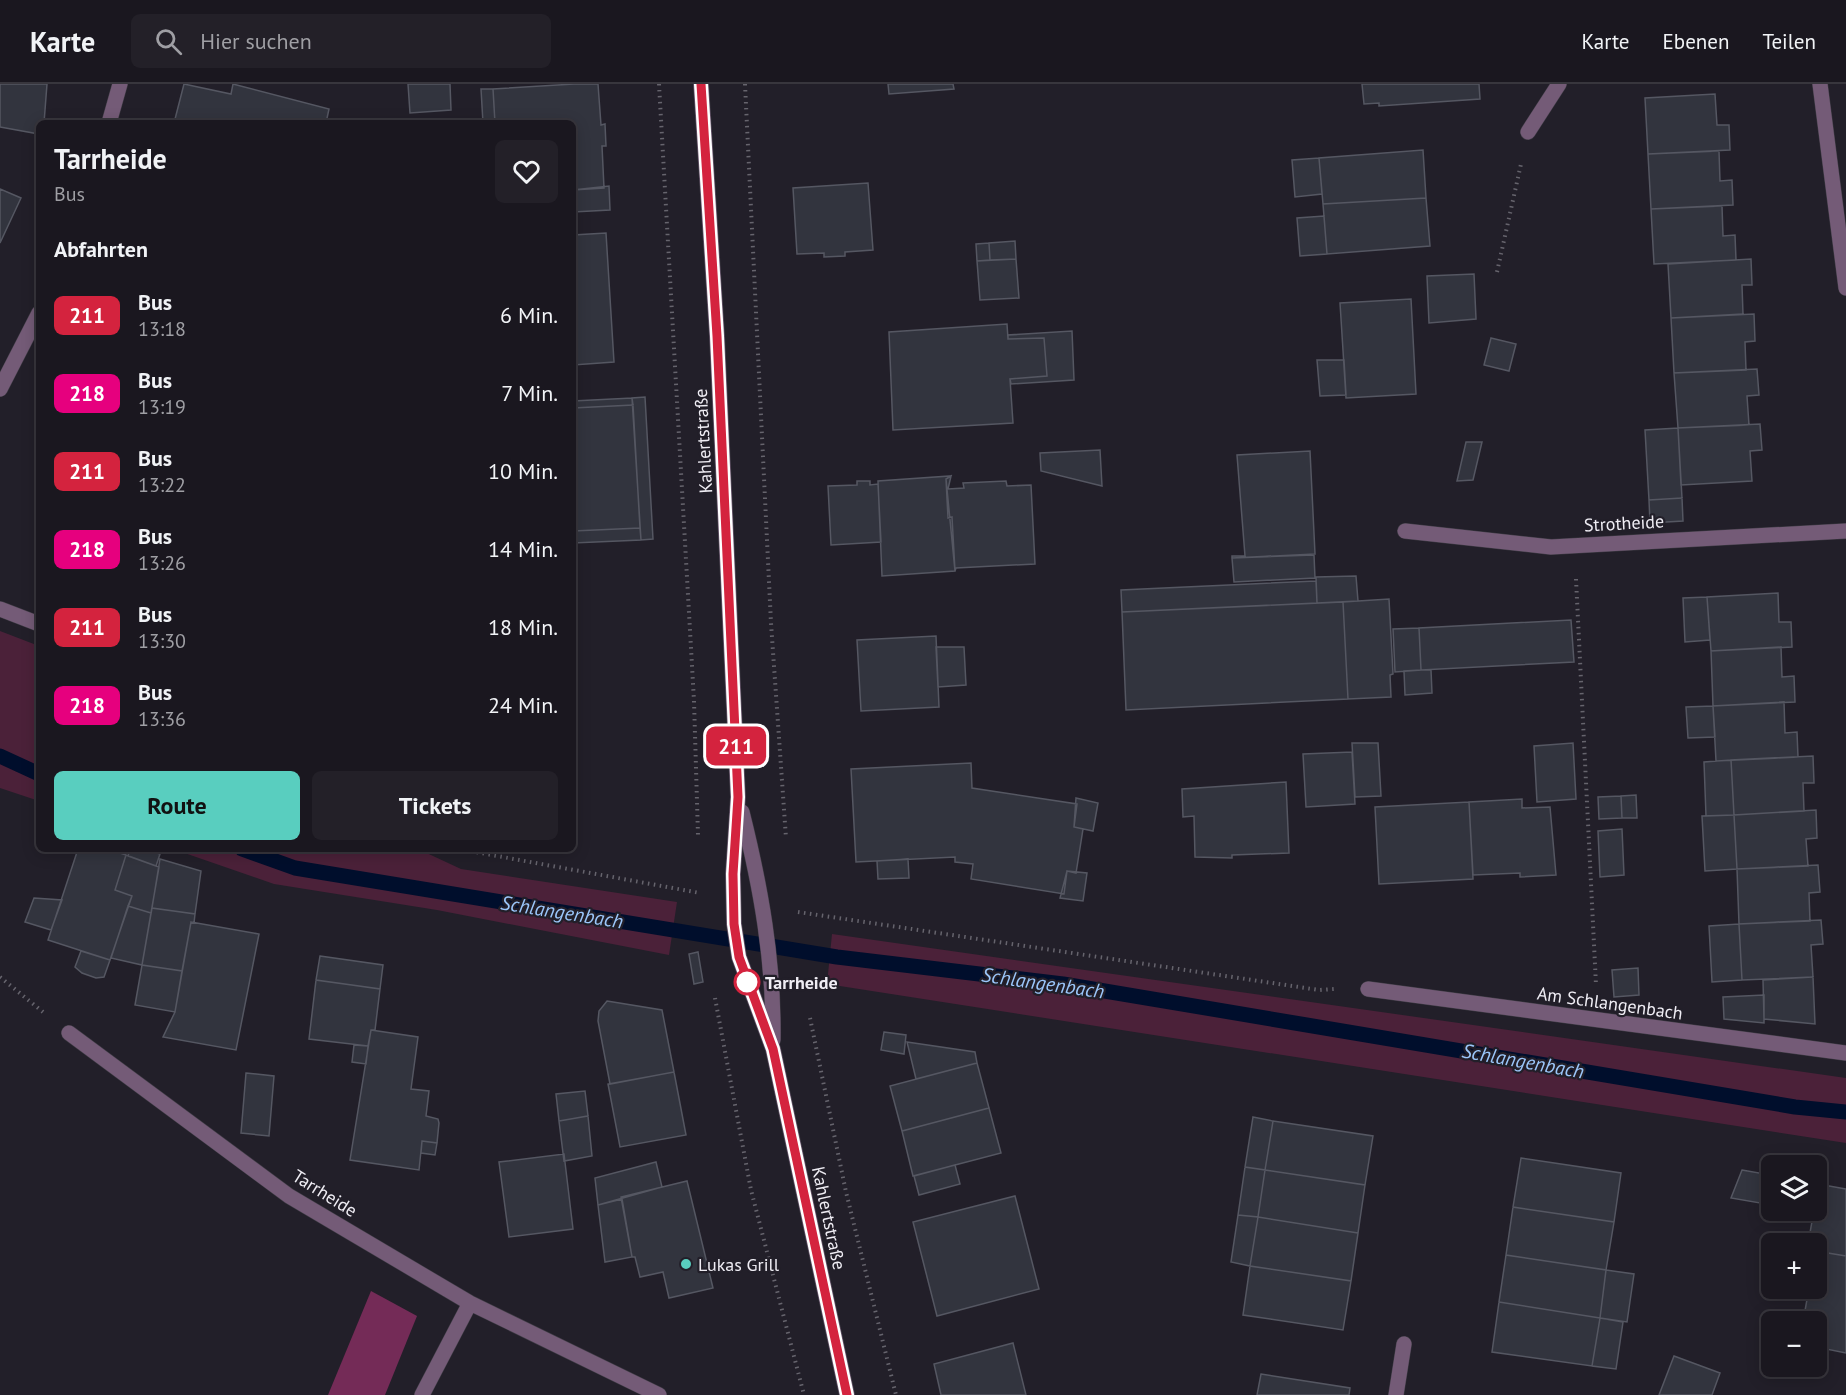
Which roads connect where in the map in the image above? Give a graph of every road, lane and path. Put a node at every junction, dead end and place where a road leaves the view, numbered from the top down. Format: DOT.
graph roads {
  1 [pos="120,84"];
  2 [pos="659,84"];
  3 [pos="701,84"];
  4 [pos="745,84"];
  5 [pos="1559,84"];
  6 [pos="1820,84"];
  7 [pos="110,120"];
  8 [pos="1528,132"];
  9 [pos="1497,272"];
  10 [pos="1846,288"];
  11 [pos="36,319"];
  12 [pos="0,389"];
  13 [pos="1405,531"];
  14 [pos="1846,531"];
  15 [pos="1574,546"];
  16 [pos="0,609"];
  17 [pos="36,623"];
  18 [pos="738,797"];
  19 [pos="699,846"];
  20 [pos="787,849"];
  21 [pos="475,852"];
  22 [pos="701,882"];
  23 [pos="792,911"];
  24 [pos="0,977"];
  25 [pos="1368,989"];
  26 [pos="714,995"];
  27 [pos="808,1009"];
  28 [pos="1598,1021"];
  29 [pos="69,1033"];
  30 [pos="773,1049"];
  31 [pos="1846,1053"];
  32 [pos="470,1303"];
  33 [pos="1404,1344"];
  34 [pos="422,1395"];
  35 [pos="659,1395"];
  36 [pos="804,1395"];
  37 [pos="847,1395"];
  38 [pos="896,1395"];
  39 [pos="1396,1395"];
  1 -- 7 [label="street"];
  2 -- 19 [label="path"];
  3 -- 18 [label="street, Kahlertstraße"];
  4 -- 20 [label="path"];
  5 -- 8 [label="street"];
  6 -- 10 [label="street"];
  8 -- 9 [label="path"];
  11 -- 12 [label="street"];
  13 -- 15 [label="street, Strotheide"];
  14 -- 15 [label="street, Strotheide"];
  15 -- 28 [label="path"];
  16 -- 17 [label="street"];
  18 -- 30 [label="street, Kahlertstraße"];
  18 -- 30 [label="street, Kahlertstraße"];
  21 -- 22 [label="path"];
  23 -- 25 [label="path"];
  24 -- 29 [label="path"];
  25 -- 28 [label="street, Am Schlangenbach"];
  26 -- 36 [label="path"];
  27 -- 38 [label="path"];
  28 -- 31 [label="street, Am Schlangenbach"];
  29 -- 32 [label="street, Tarrheide"];
  30 -- 37 [label="street, Kahlertstraße"];
  32 -- 34 [label="street"];
  32 -- 35 [label="street, Tarrheide"];
  33 -- 39 [label="street"];
}
